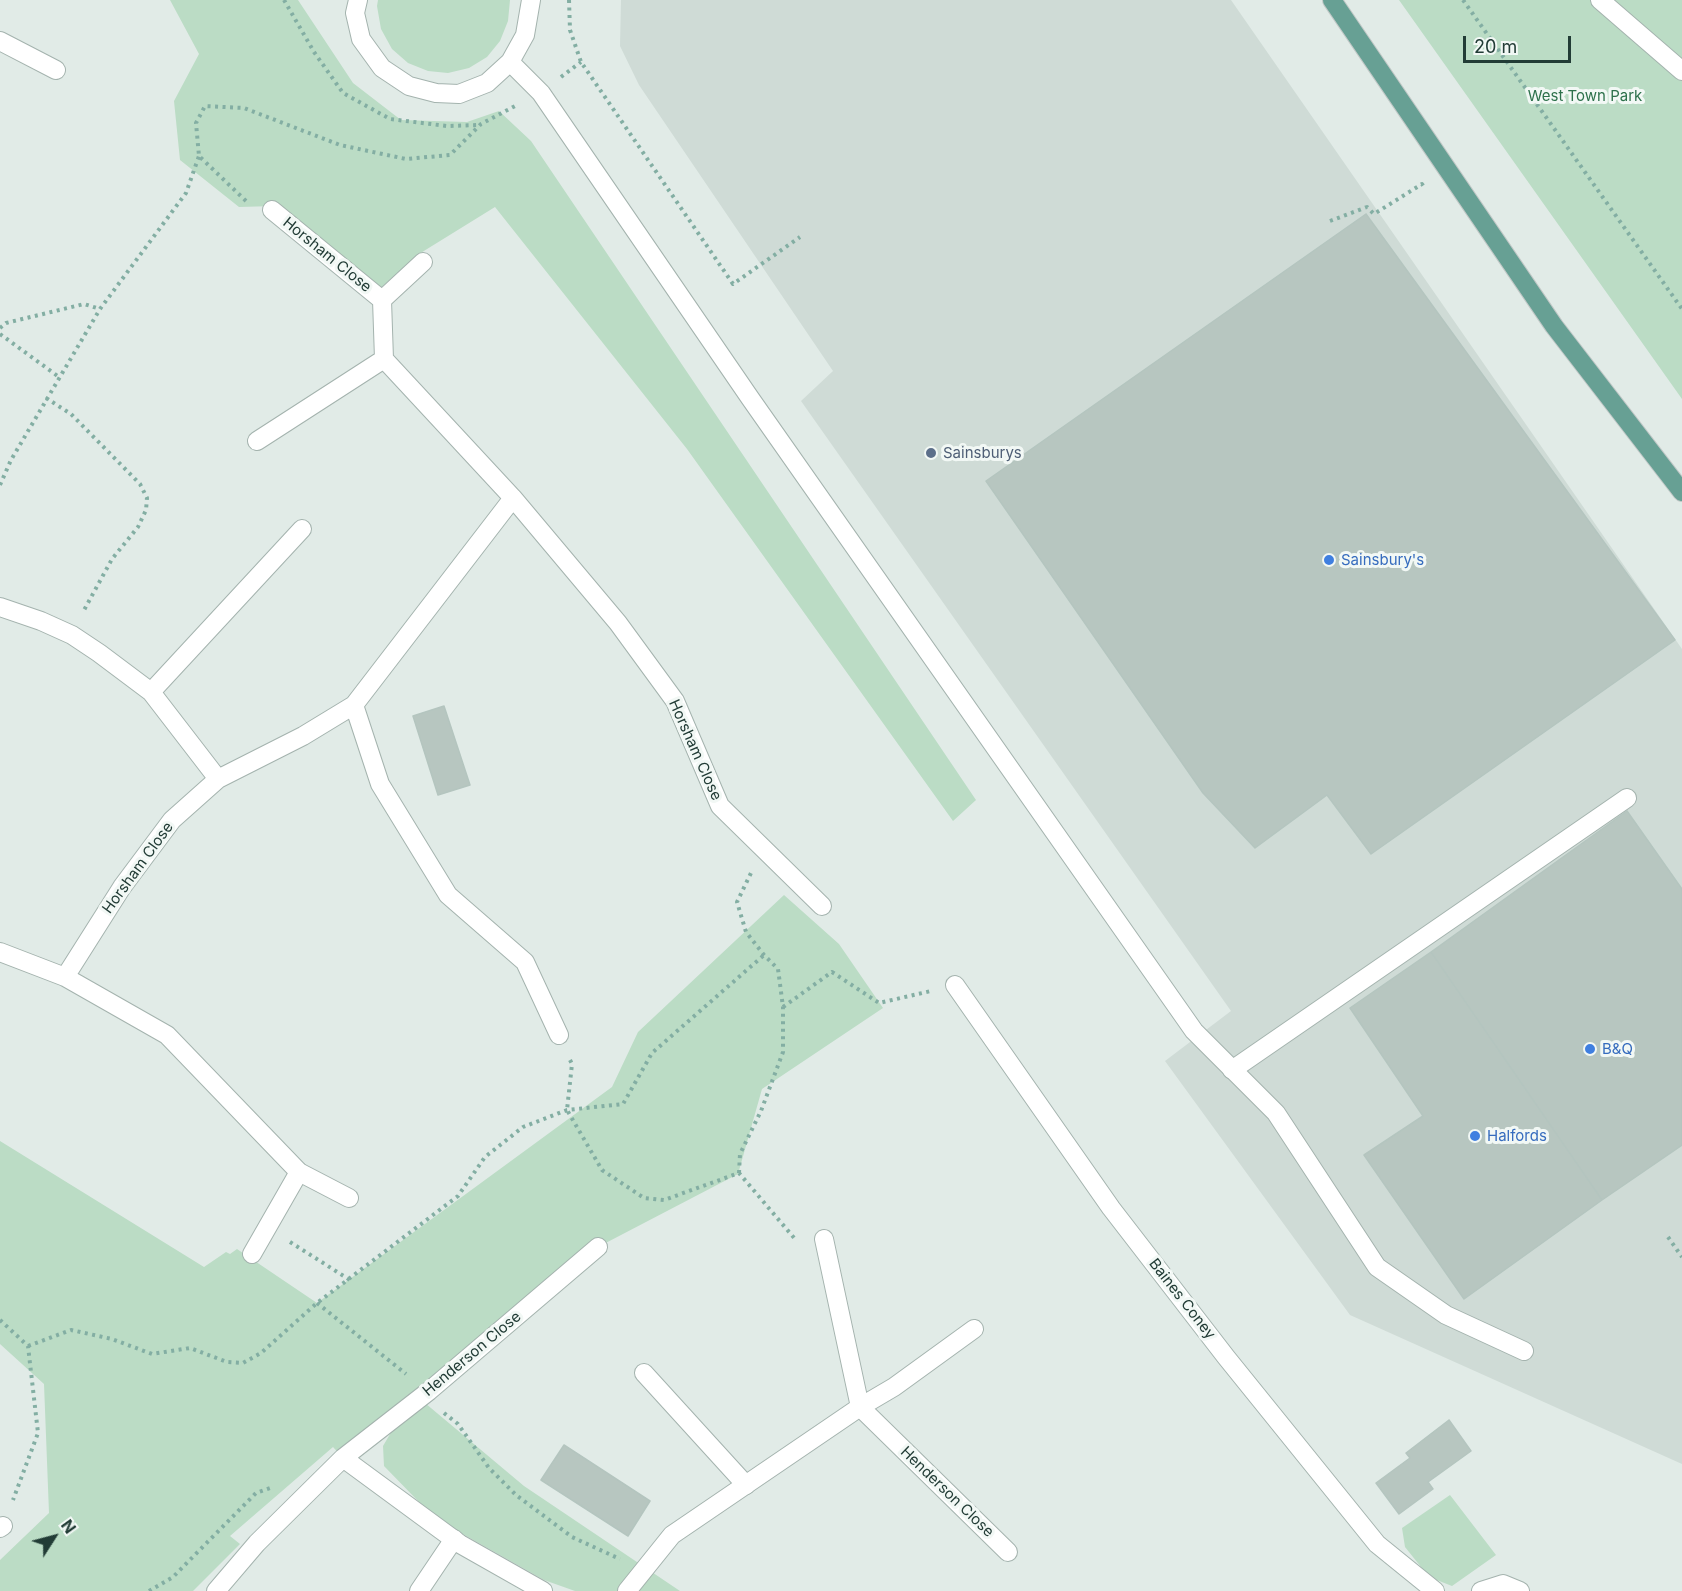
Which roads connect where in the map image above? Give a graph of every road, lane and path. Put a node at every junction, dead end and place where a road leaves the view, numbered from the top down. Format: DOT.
graph roads {
  1 [pos="358,0"];
  2 [pos="531,0"];
  3 [pos="569,0"];
  4 [pos="1332,0"];
  5 [pos="1463,0"];
  6 [pos="1600,0"];
  7 [pos="0,41"];
  8 [pos="510,62"];
  9 [pos="581,62"];
  10 [pos="56,70"];
  11 [pos="1682,71"];
  12 [pos="541,93"];
  13 [pos="199,156"];
  14 [pos="1422,184"];
  15 [pos="272,210"];
  16 [pos="1330,221"];
  17 [pos="800,237"];
  18 [pos="423,262"];
  19 [pos="382,300"];
  20 [pos="100,309"];
  21 [pos="1682,309"];
  22 [pos="0,328"];
  23 [pos="0,334"];
  24 [pos="384,359"];
  25 [pos="59,377"];
  26 [pos="46,398"];
  27 [pos="257,441"];
  28 [pos="0,485"];
  29 [pos="1682,492"];
  30 [pos="513,498"];
  31 [pos="302,529"];
  32 [pos="0,607"];
  33 [pos="72,635"];
  34 [pos="151,692"];
  35 [pos="354,705"];
  36 [pos="218,779"];
  37 [pos="1627,798"];
  38 [pos="765,852"];
  39 [pos="822,906"];
  40 [pos="0,952"];
  41 [pos="764,955"];
  42 [pos="66,977"];
  43 [pos="955,985"];
  44 [pos="783,1007"];
  45 [pos="559,1035"];
  46 [pos="1232,1070"];
  47 [pos="567,1110"];
  48 [pos="299,1172"];
  49 [pos="739,1173"];
  50 [pos="349,1198"];
  51 [pos="268,1228"];
  52 [pos="1668,1237"];
  53 [pos="824,1239"];
  54 [pos="598,1247"];
  55 [pos="252,1254"];
  56 [pos="1682,1257"];
  57 [pos="350,1280"];
  58 [pos="317,1303"];
  59 [pos="0,1320"];
  60 [pos="974,1329"];
  61 [pos="28,1346"];
  62 [pos="1524,1351"];
  63 [pos="644,1372"];
  64 [pos="426,1394"];
  65 [pos="860,1407"];
  66 [pos="343,1458"];
  67 [pos="746,1485"];
  68 [pos="256,1493"];
  69 [pos="1,1527"];
  70 [pos="453,1539"];
  71 [pos="1008,1552"];
  72 [pos="643,1571"];
  73 [pos="149,1591"];
  74 [pos="216,1591"];
  75 [pos="419,1591"];
  76 [pos="543,1591"];
  77 [pos="627,1591"];
  78 [pos="1435,1591"];
  79 [pos="1481,1591"];
  80 [pos="1520,1591"];
  1 -- 8 [label="street"];
  2 -- 8 [label="street"];
  3 -- 9 [label="path"];
  4 -- 29 [label="main road"];
  5 -- 21 [label="path"];
  6 -- 11 [label="street"];
  7 -- 10 [label="street"];
  8 -- 12 [label="street"];
  9 -- 12 [label="path"];
  9 -- 17 [label="path"];
  12 -- 13 [label="path"];
  12 -- 46 [label="street"];
  13 -- 15 [label="path"];
  13 -- 20 [label="path"];
  14 -- 16 [label="path"];
  15 -- 19 [label="street, Horsham Close"];
  18 -- 19 [label="street, Horsham Close"];
  19 -- 24 [label="street, Horsham Close"];
  20 -- 22 [label="path"];
  20 -- 25 [label="path"];
  23 -- 25 [label="path"];
  24 -- 27 [label="street"];
  24 -- 30 [label="street, Horsham Close"];
  25 -- 26 [label="path"];
  26 -- 28 [label="path"];
  26 -- 33 [label="path"];
  30 -- 35 [label="street, Horsham Close"];
  30 -- 38 [label="street, Horsham Close"];
  31 -- 34 [label="street"];
  32 -- 33 [label="street"];
  33 -- 34 [label="street"];
  34 -- 36 [label="street"];
  35 -- 36 [label="street, Horsham Close"];
  35 -- 45 [label="street"];
  36 -- 42 [label="street, Horsham Close"];
  37 -- 46 [label="street"];
  38 -- 39 [label="street, Horsham Close"];
  38 -- 41 [label="path"];
  40 -- 42 [label="street"];
  41 -- 44 [label="path"];
  41 -- 47 [label="path"];
  42 -- 48 [label="street"];
  43 -- 44 [label="path"];
  43 -- 78 [label="street, Baines Coney"];
  44 -- 49 [label="path"];
  45 -- 47 [label="path"];
  46 -- 62 [label="street"];
  47 -- 49 [label="path"];
  47 -- 57 [label="path"];
  48 -- 50 [label="street"];
  48 -- 51 [label="street"];
  49 -- 53 [label="path"];
  51 -- 55 [label="street"];
  51 -- 57 [label="path"];
  52 -- 56 [label="path"];
  53 -- 65 [label="street"];
  54 -- 64 [label="street, Henderson Close"];
  57 -- 58 [label="path"];
  58 -- 61 [label="path"];
  58 -- 64 [label="path"];
  59 -- 61 [label="path"];
  60 -- 65 [label="street"];
  61 -- 69 [label="path"];
  63 -- 67 [label="street"];
  64 -- 66 [label="street, Henderson Close"];
  64 -- 72 [label="path"];
  65 -- 67 [label="street"];
  65 -- 71 [label="street, Henderson Close"];
  66 -- 70 [label="street"];
  66 -- 74 [label="street, Henderson Close"];
  67 -- 72 [label="street"];
  68 -- 73 [label="path"];
  70 -- 75 [label="street"];
  70 -- 76 [label="street"];
  72 -- 77 [label="street"];
  79 -- 80 [label="street"];
}
